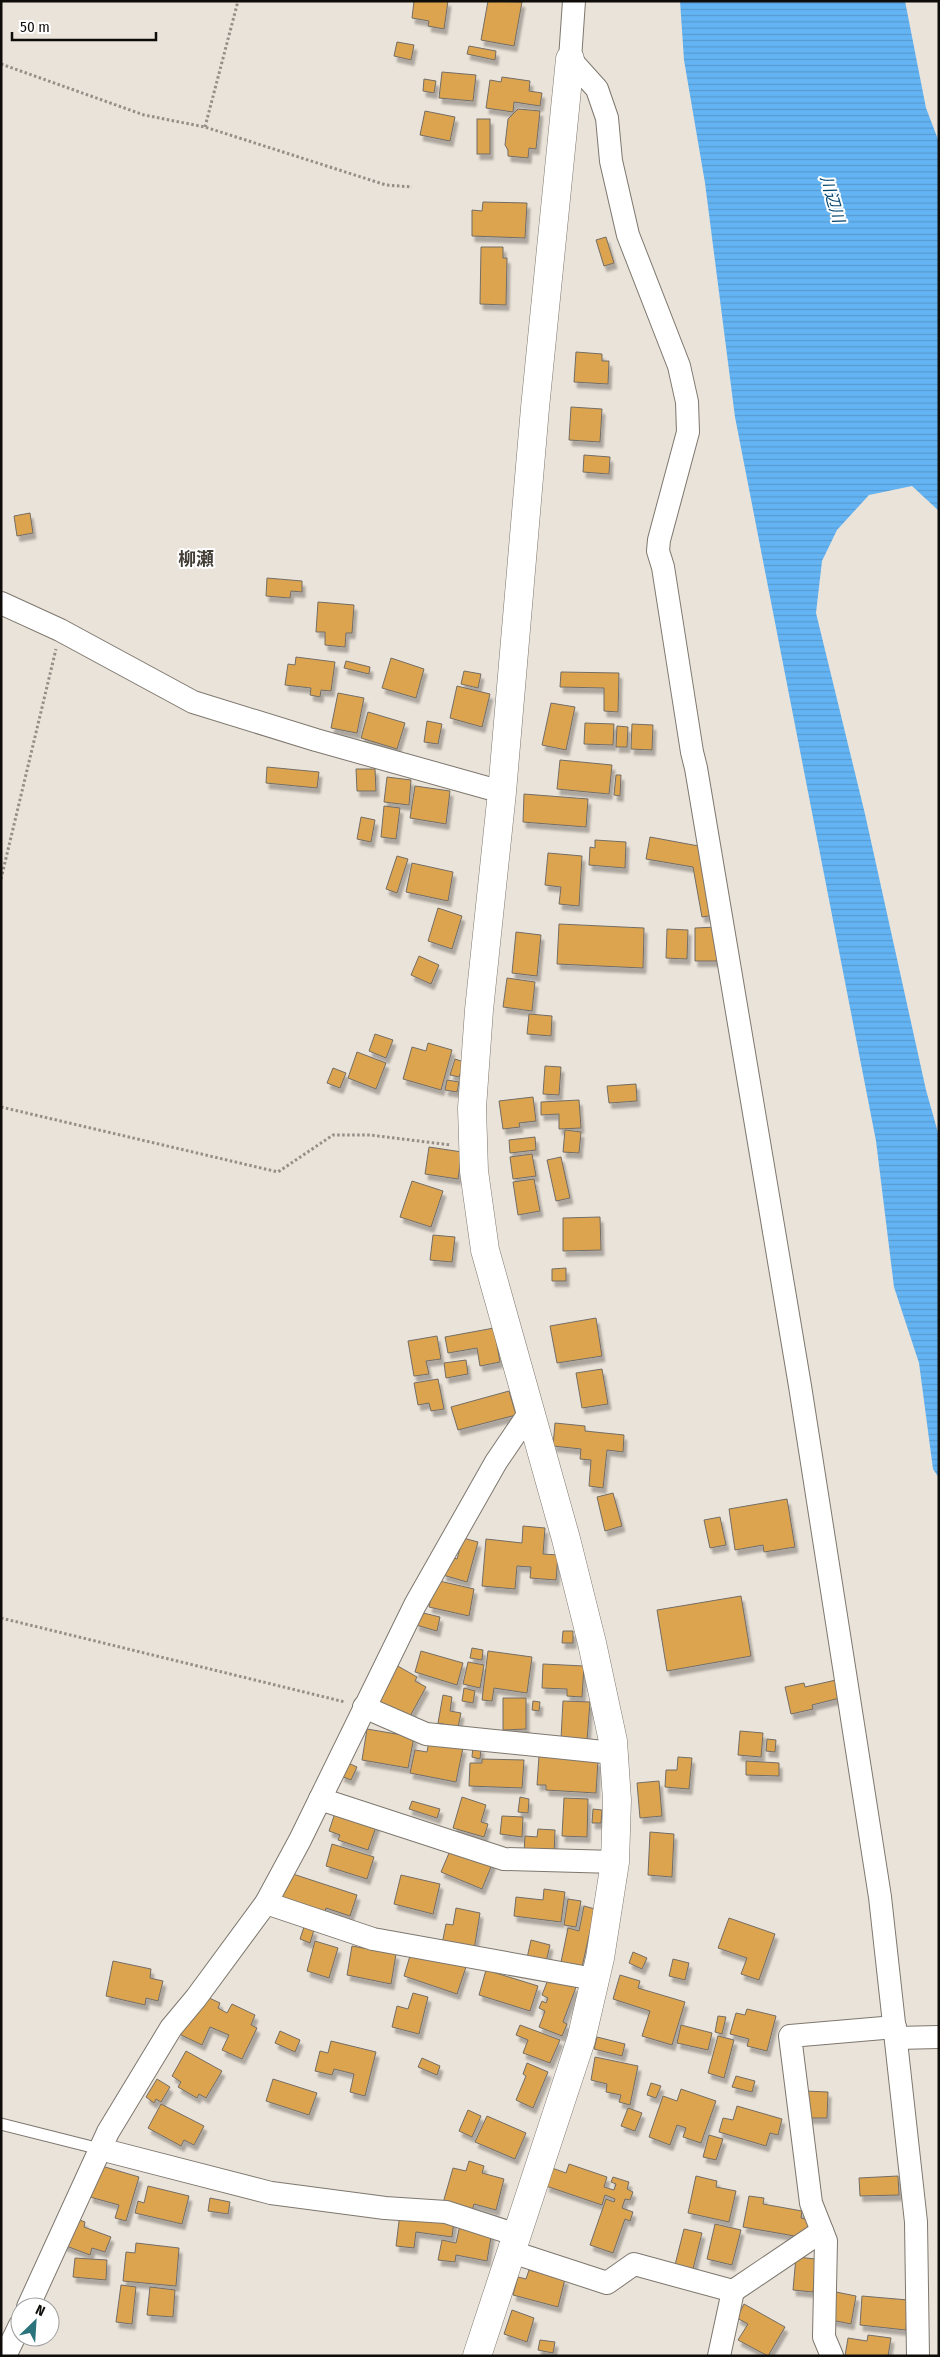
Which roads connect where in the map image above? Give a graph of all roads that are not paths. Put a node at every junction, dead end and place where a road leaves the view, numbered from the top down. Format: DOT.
graph roads {
  1 [pos="574,1"];
  2 [pos="570,59"];
  3 [pos="1,603"];
  4 [pos="502,792"];
  5 [pos="530,1412"];
  6 [pos="364,1707"];
  7 [pos="614,1753"];
  8 [pos="320,1798"];
  9 [pos="615,1862"];
  10 [pos="266,1904"];
  11 [pos="594,1979"];
  12 [pos="896,2032"];
  13 [pos="932,2037"];
  14 [pos="1,2124"];
  15 [pos="100,2149"];
  16 [pos="822,2231"];
  17 [pos="515,2244"];
  18 [pos="733,2291"];
  19 [pos="33,2297"];
  20 [pos="477,2356"];
  21 [pos="719,2356"];
  22 [pos="832,2356"];
  23 [pos="918,2356"];
  1 -- 2 [label="street"];
  2 -- 4 [label="street"];
  2 -- 12 [label="street"];
  3 -- 4 [label="street"];
  4 -- 5 [label="street"];
  5 -- 6 [label="street"];
  5 -- 7 [label="street"];
  6 -- 7 [label="street"];
  6 -- 8 [label="street"];
  7 -- 9 [label="street"];
  8 -- 9 [label="street"];
  8 -- 10 [label="street"];
  9 -- 11 [label="street"];
  10 -- 11 [label="street"];
  10 -- 15 [label="street"];
  11 -- 17 [label="street"];
  12 -- 13 [label="street"];
  12 -- 16 [label="street"];
  12 -- 23 [label="street"];
  14 -- 15 [label="lane"];
  15 -- 17 [label="street"];
  15 -- 19 [label="street"];
  16 -- 18 [label="street"];
  16 -- 22 [label="street"];
  17 -- 18 [label="street"];
  17 -- 20 [label="street"];
  18 -- 21 [label="street"];
}
